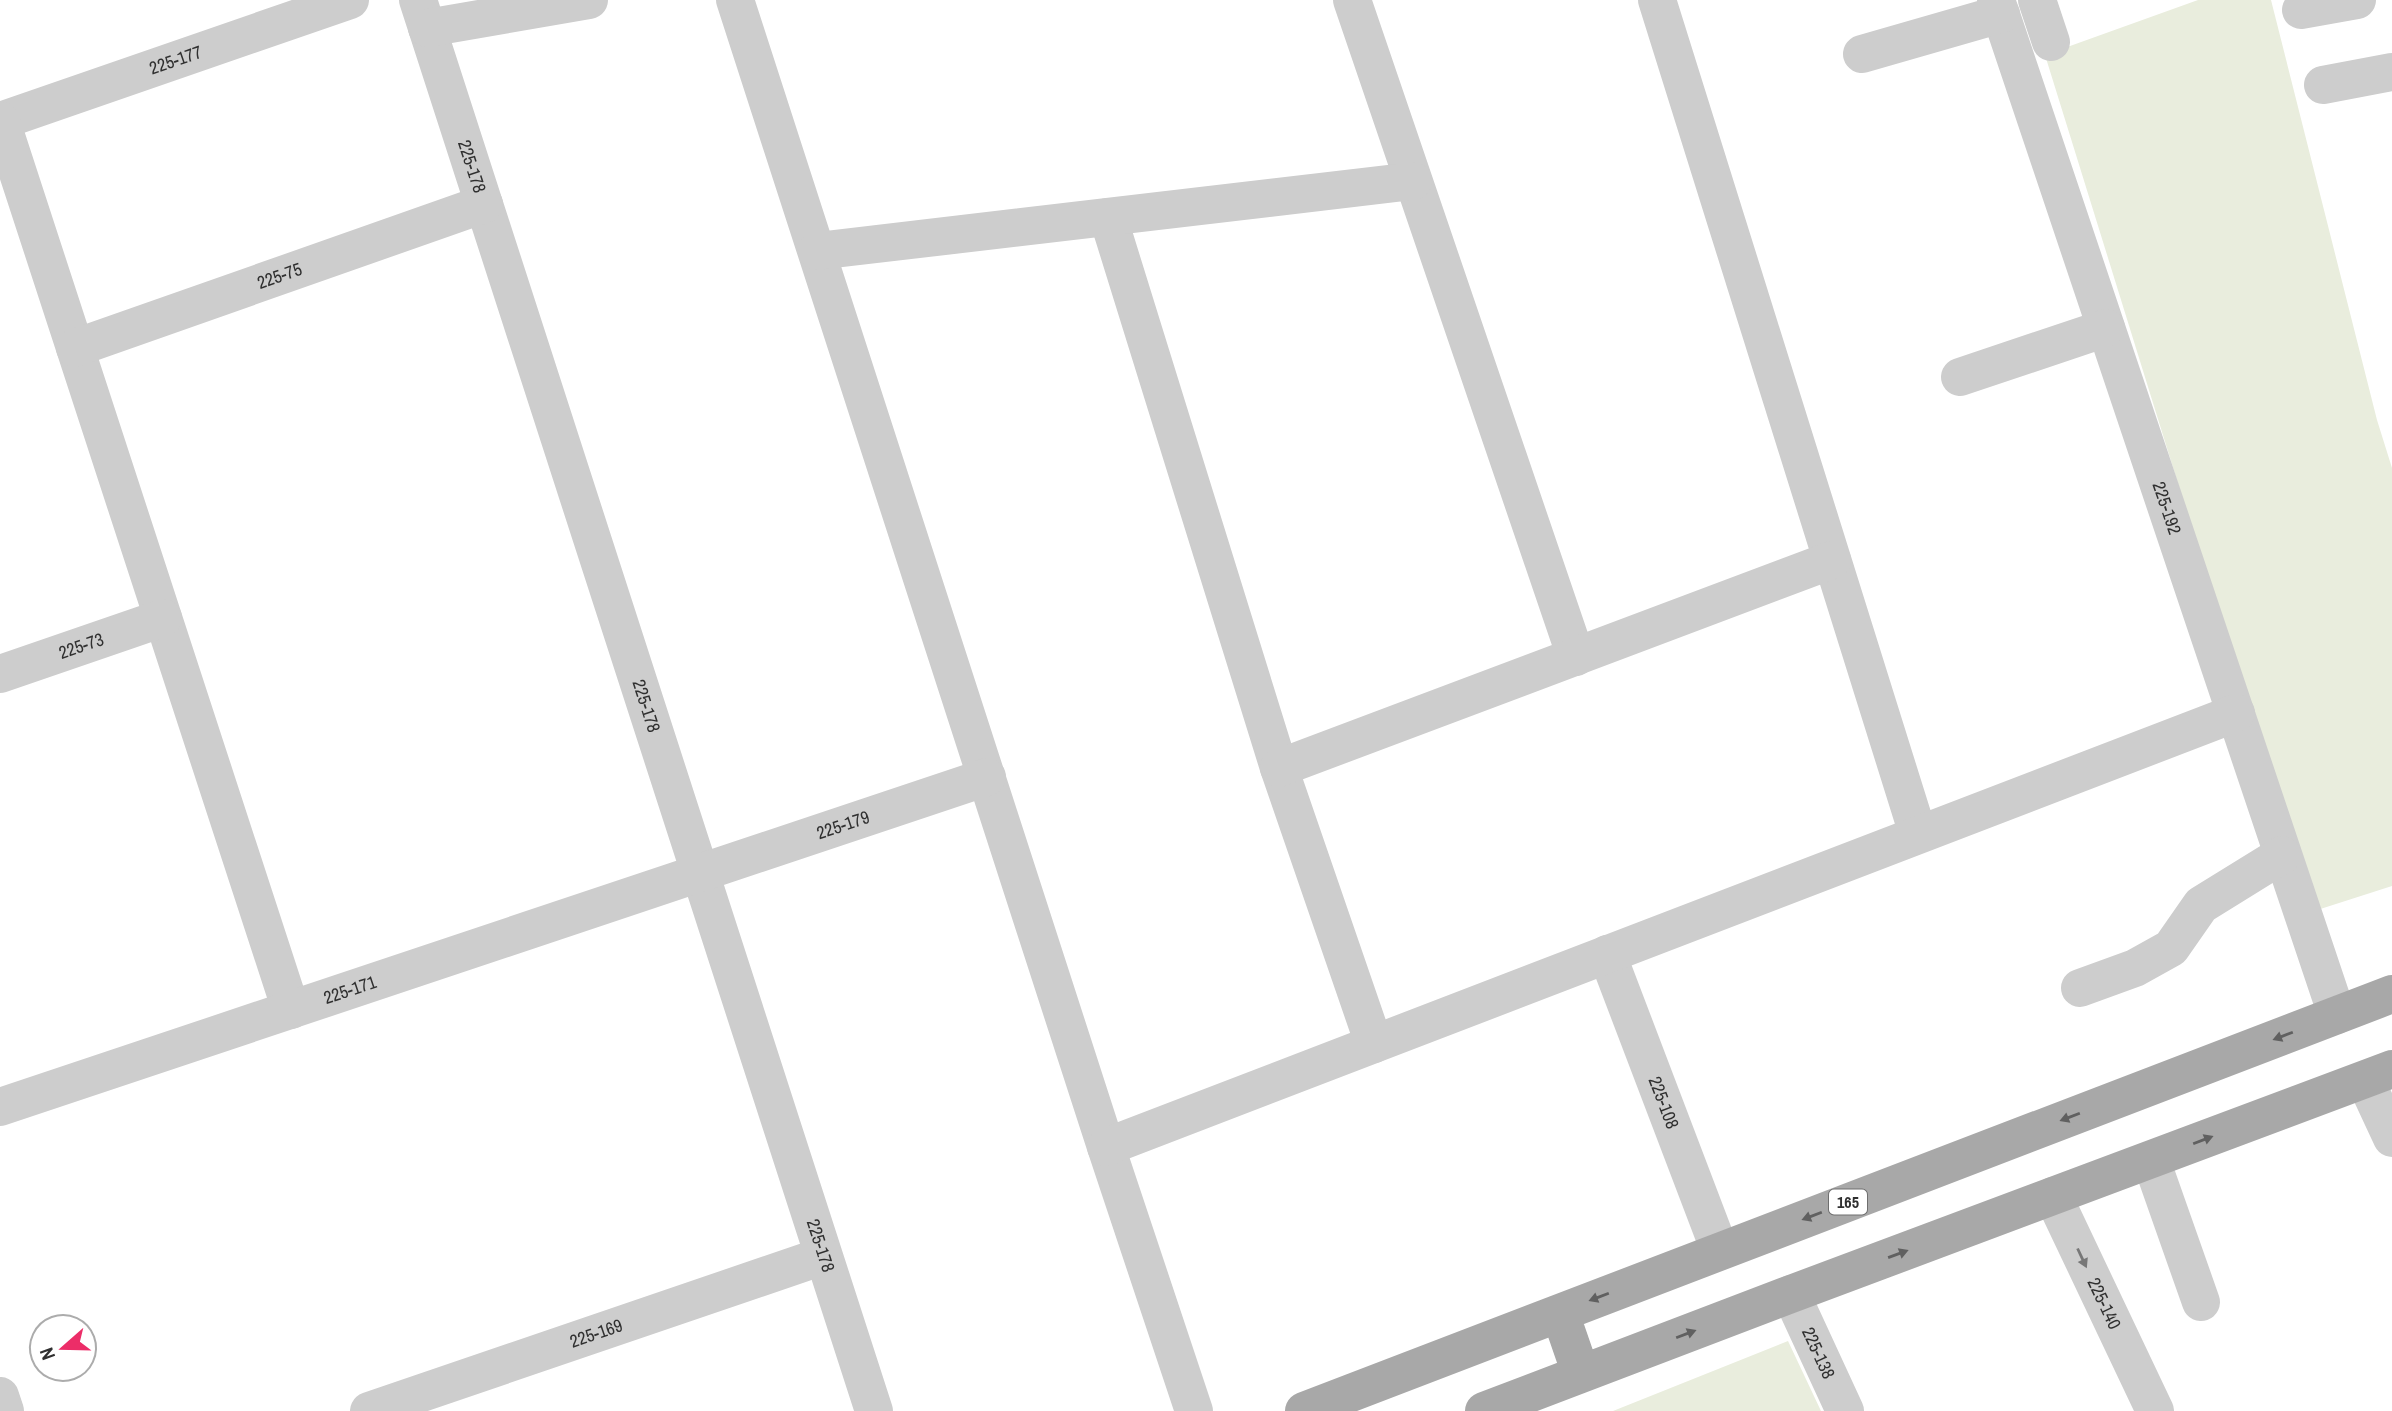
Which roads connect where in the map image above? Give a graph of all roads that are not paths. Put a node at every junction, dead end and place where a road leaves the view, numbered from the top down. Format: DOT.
graph roads {
  1 [pos="350,0"];
  2 [pos="589,0"];
  3 [pos="735,0"];
  4 [pos="1352,0"];
  5 [pos="1657,0"];
  6 [pos="2037,0"];
  7 [pos="2357,0"];
  8 [pos="1999,7"];
  9 [pos="2301,10"];
  10 [pos="423,14"];
  11 [pos="2051,42"];
  12 [pos="1862,54"];
  13 [pos="2392,72"];
  14 [pos="2323,85"];
  15 [pos="0,121"];
  16 [pos="1413,181"];
  17 [pos="484,204"];
  18 [pos="1108,217"];
  19 [pos="817,251"];
  20 [pos="2106,328"];
  21 [pos="75,348"];
  22 [pos="1960,377"];
  23 [pos="1832,561"];
  24 [pos="163,618"];
  25 [pos="1576,657"];
  26 [pos="0,674"];
  27 [pos="2236,713"];
  28 [pos="1279,768"];
  29 [pos="987,776"];
  30 [pos="1918,834"];
  31 [pos="2282,855"];
  32 [pos="700,873"];
  33 [pos="1607,954"];
  34 [pos="2080,988"];
  35 [pos="2392,994"];
  36 [pos="291,1010"];
  37 [pos="2337,1015"];
  38 [pos="1374,1044"];
  39 [pos="2379,1074"];
  40 [pos="0,1107"];
  41 [pos="2392,1138"];
  42 [pos="1106,1147"];
  43 [pos="2151,1160"];
  44 [pos="2053,1196"];
  45 [pos="1720,1251"];
  46 [pos="823,1256"];
  47 [pos="1791,1294"];
  48 [pos="2201,1302"];
  49 [pos="1560,1312"];
  50 [pos="1581,1374"];
  51 [pos="0,1396"];
  52 [pos="418,1403"];
  53 [pos="1528,1404"];
  54 [pos="5,1411"];
  55 [pos="369,1411"];
  56 [pos="874,1411"];
  57 [pos="1194,1411"];
  58 [pos="1304,1411"];
  59 [pos="1485,1411"];
  60 [pos="1844,1411"];
  61 [pos="2155,1411"];
  1 -- 15 [label="street, 225-177"];
  2 -- 10 [label="street"];
  3 -- 19 [label="street"];
  4 -- 16 [label="street"];
  5 -- 23 [label="street"];
  6 -- 11 [label="street"];
  7 -- 9 [label="street"];
  8 -- 12 [label="street"];
  8 -- 20 [label="street, 225-192"];
  10 -- 17 [label="street, 225-178"];
  13 -- 14 [label="street"];
  15 -- 21 [label="street"];
  16 -- 18 [label="street"];
  16 -- 25 [label="street"];
  17 -- 21 [label="street, 225-75"];
  17 -- 32 [label="street, 225-178"];
  18 -- 19 [label="street"];
  18 -- 28 [label="street"];
  19 -- 29 [label="street"];
  20 -- 22 [label="street"];
  20 -- 27 [label="street, 225-192"];
  21 -- 24 [label="street"];
  23 -- 25 [label="street"];
  23 -- 30 [label="street"];
  24 -- 26 [label="street, 225-73"];
  24 -- 36 [label="street"];
  25 -- 28 [label="street"];
  27 -- 30 [label="street"];
  27 -- 31 [label="street, 225-192"];
  28 -- 38 [label="street"];
  29 -- 32 [label="street, 225-179"];
  29 -- 42 [label="street"];
  30 -- 33 [label="street"];
  31 -- 34 [label="street"];
  31 -- 37 [label="street, 225-192"];
  32 -- 36 [label="street, 225-171"];
  32 -- 46 [label="street, 225-178"];
  33 -- 38 [label="street"];
  33 -- 45 [label="street, 225-108"];
  35 -- 37 [label="main road, 165"];
  36 -- 40 [label="street, 225-171"];
  37 -- 45 [label="main road, 165, one-way"];
  38 -- 42 [label="street"];
  39 -- 41 [label="street"];
  43 -- 39 [label="main road, one-way"];
  42 -- 57 [label="street"];
  43 -- 44 [label="main road"];
  43 -- 48 [label="street"];
  47 -- 44 [label="main road, one-way"];
  44 -- 61 [label="street, 225-140, one-way"];
  45 -- 49 [label="main road, 165, one-way"];
  46 -- 52 [label="street, 225-169"];
  46 -- 56 [label="street, 225-178"];
  50 -- 47 [label="main road, one-way"];
  47 -- 60 [label="street, 225-138"];
  49 -- 50 [label="main road"];
  49 -- 58 [label="main road, 165"];
  50 -- 53 [label="main road"];
  51 -- 54 [label="street"];
  52 -- 55 [label="street, 225-169"];
  53 -- 59 [label="main road"];
}
